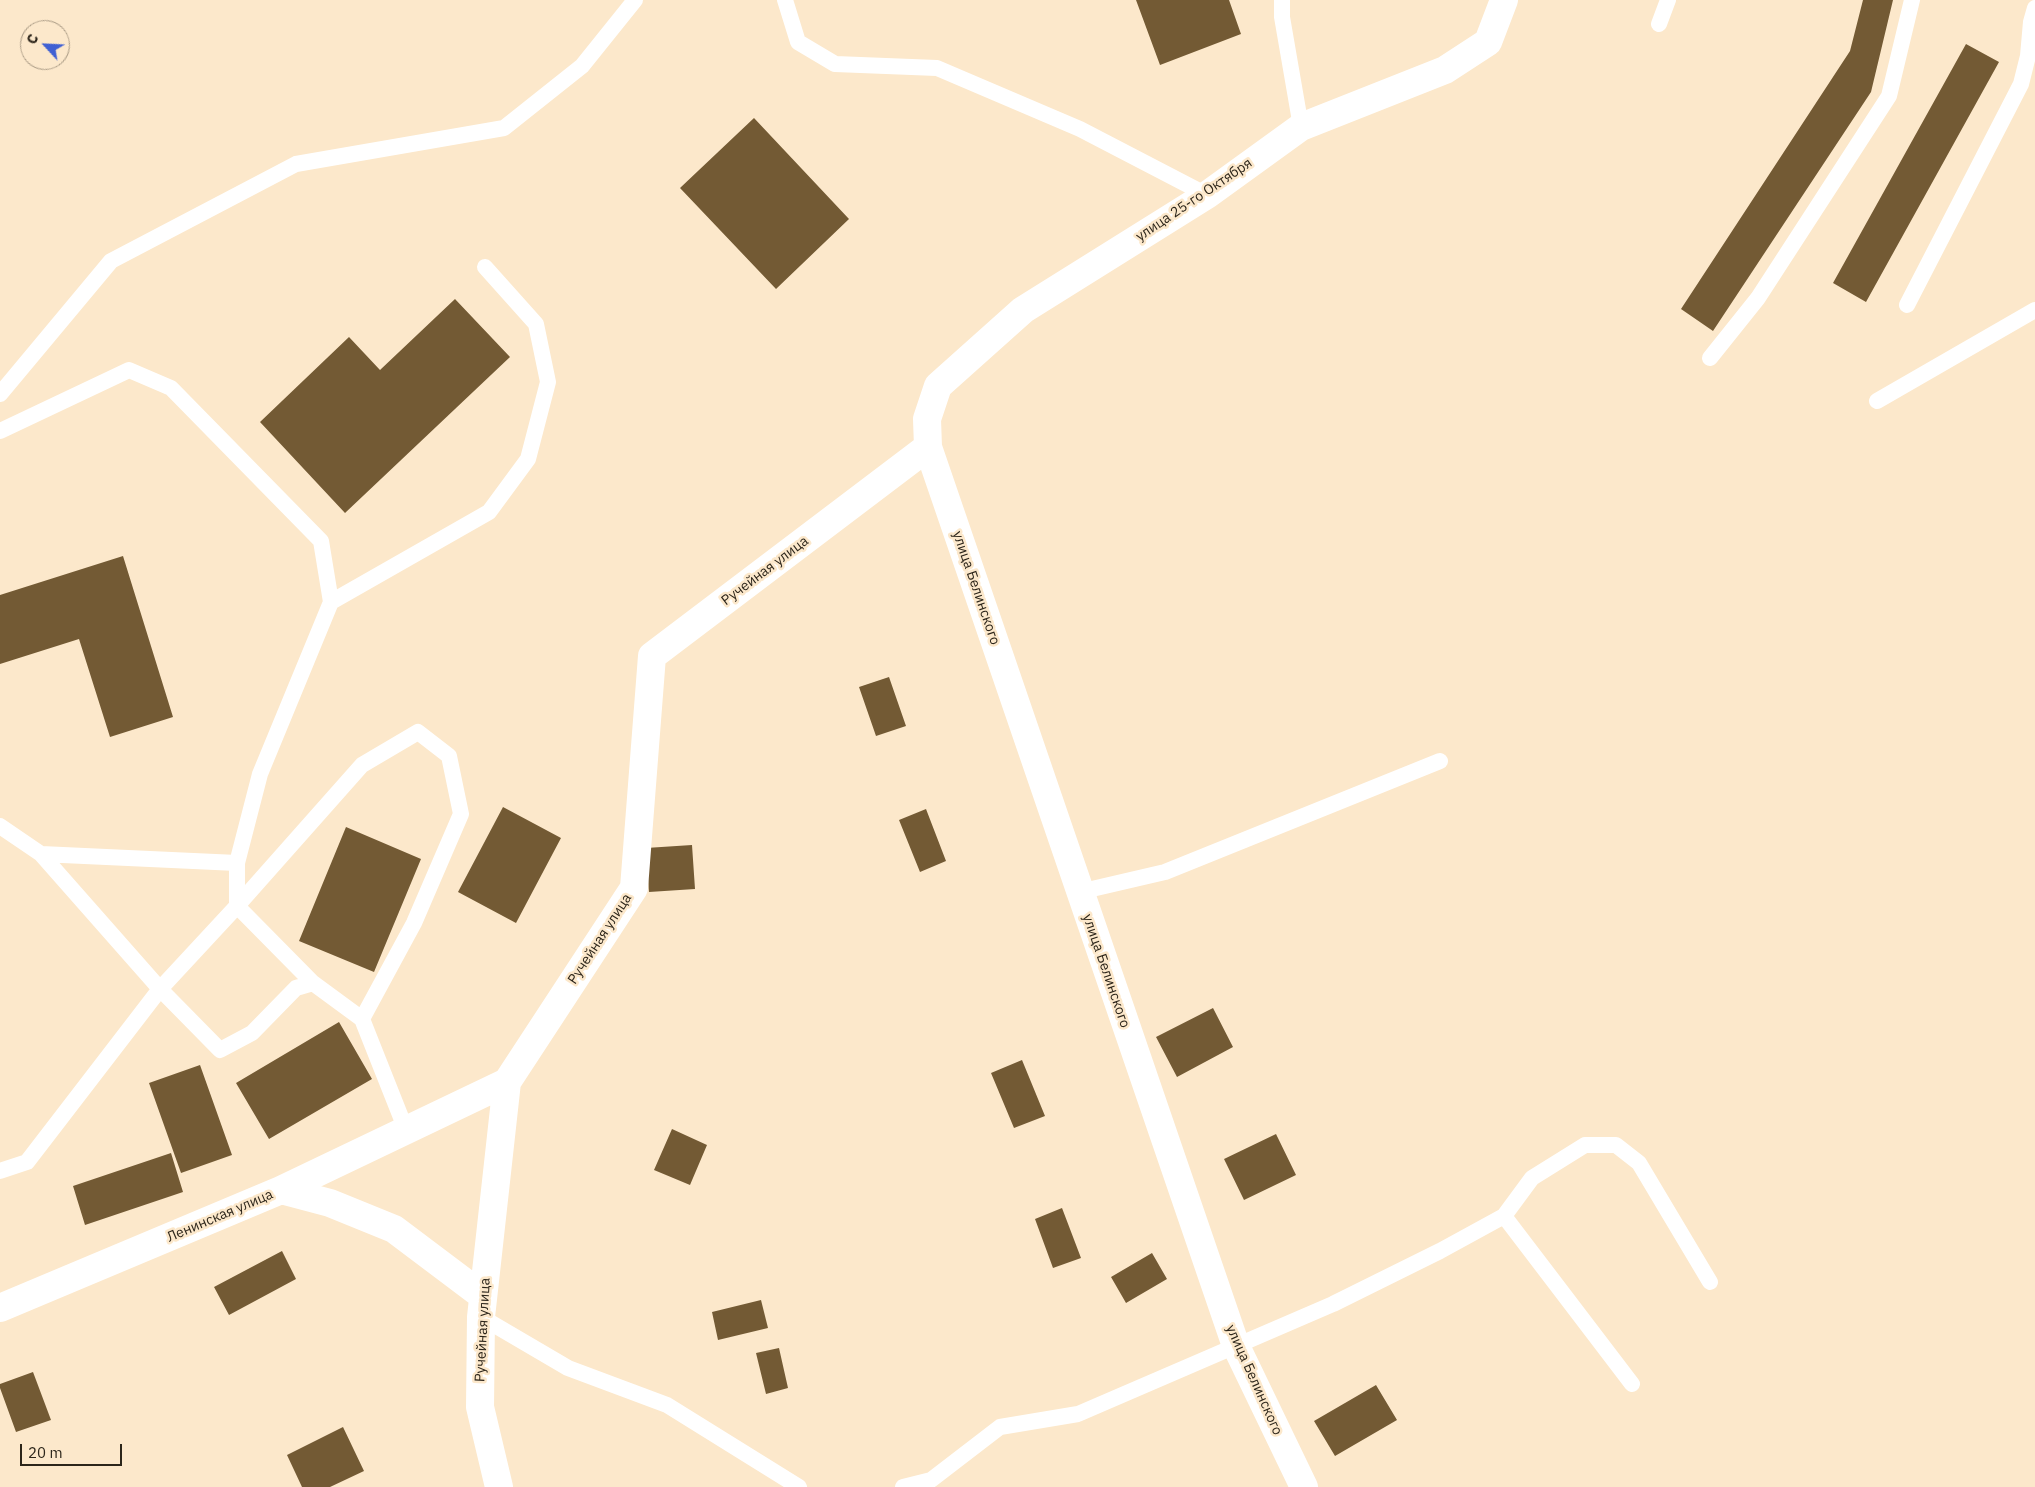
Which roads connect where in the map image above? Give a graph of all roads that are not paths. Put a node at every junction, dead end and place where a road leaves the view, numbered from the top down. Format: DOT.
graph roads {
  1 [pos="635,0"];
  2 [pos="786,0"];
  3 [pos="1282,0"];
  4 [pos="1504,0"];
  5 [pos="1668,0"];
  6 [pos="1912,0"];
  7 [pos="2035,8"];
  8 [pos="1659,24"];
  9 [pos="1301,127"];
  10 [pos="1207,195"];
  11 [pos="485,267"];
  12 [pos="1907,305"];
  13 [pos="2035,310"];
  14 [pos="1710,358"];
  15 [pos="0,394"];
  16 [pos="1877,401"];
  17 [pos="0,431"];
  18 [pos="928,447"];
  19 [pos="330,602"];
  20 [pos="1440,762"];
  21 [pos="0,826"];
  22 [pos="41,854"];
  23 [pos="237,862"];
  24 [pos="1079,892"];
  25 [pos="237,906"];
  26 [pos="313,983"];
  27 [pos="160,989"];
  28 [pos="362,1019"];
  29 [pos="507,1082"];
  30 [pos="406,1130"];
  31 [pos="0,1171"];
  32 [pos="281,1190"];
  33 [pos="1504,1216"];
  34 [pos="1710,1282"];
  35 [pos="482,1307"];
  36 [pos="0,1308"];
  37 [pos="1236,1346"];
  38 [pos="1632,1384"];
  39 [pos="499,1487"];
  40 [pos="799,1487"];
  41 [pos="903,1487"];
  42 [pos="1304,1487"];
  1 -- 15 [label="lane"];
  2 -- 10 [label="lane"];
  3 -- 9 [label="lane"];
  4 -- 9 [label="street, улица 25-го Октября"];
  5 -- 8 [label="lane"];
  6 -- 14 [label="lane"];
  7 -- 12 [label="lane"];
  9 -- 10 [label="street, улица 25-го Октября"];
  10 -- 18 [label="street, улица 25-го Октября"];
  11 -- 19 [label="lane"];
  13 -- 16 [label="lane"];
  17 -- 19 [label="lane"];
  18 -- 24 [label="street, улица Белинского"];
  18 -- 29 [label="street, Ручейная улица"];
  19 -- 23 [label="lane"];
  20 -- 24 [label="lane"];
  21 -- 22 [label="lane"];
  22 -- 23 [label="lane"];
  22 -- 27 [label="lane"];
  23 -- 25 [label="lane"];
  24 -- 37 [label="street, улица Белинского"];
  25 -- 26 [label="lane"];
  25 -- 27 [label="lane"];
  25 -- 28 [label="lane"];
  26 -- 27 [label="lane"];
  26 -- 28 [label="lane"];
  27 -- 31 [label="lane"];
  28 -- 30 [label="lane"];
  29 -- 30 [label="street"];
  29 -- 35 [label="street, Ручейная улица"];
  30 -- 32 [label="street"];
  32 -- 35 [label="street, Ленинская улица"];
  32 -- 36 [label="street, Ленинская улица"];
  33 -- 34 [label="lane"];
  33 -- 37 [label="lane"];
  33 -- 38 [label="lane"];
  35 -- 39 [label="street, Ручейная улица"];
  35 -- 40 [label="lane"];
  37 -- 41 [label="lane"];
  37 -- 42 [label="street, улица Белинского"];
}
